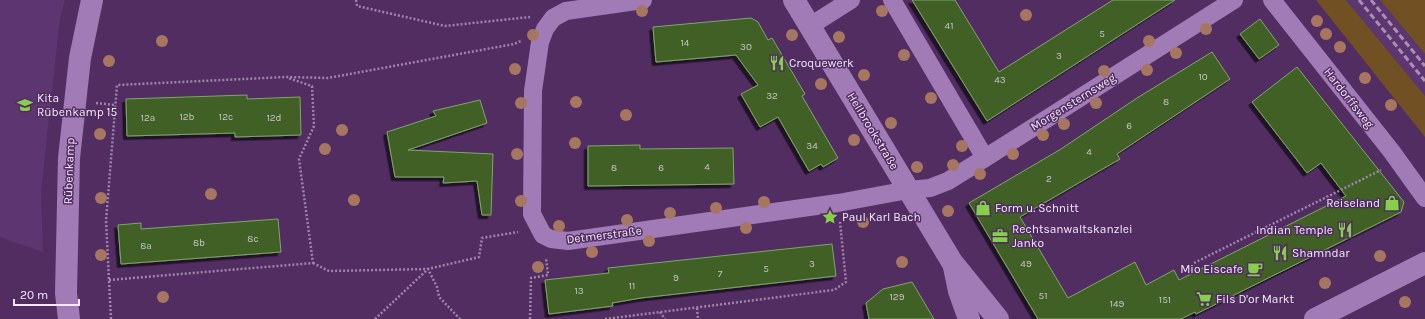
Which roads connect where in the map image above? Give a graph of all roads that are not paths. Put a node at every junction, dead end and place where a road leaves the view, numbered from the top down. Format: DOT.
graph roads {
  1 [pos="92,0"];
  2 [pos="643,0"];
  3 [pos="794,0"];
  4 [pos="851,0"];
  5 [pos="892,0"];
  6 [pos="1234,0"];
  7 [pos="1272,0"];
  8 [pos="810,26"];
  9 [pos="985,158"];
  10 [pos="908,190"];
  11 [pos="1425,198"];
  12 [pos="952,262"];
  13 [pos="1425,263"];
  14 [pos="68,319"];
  15 [pos="969,319"];
  16 [pos="998,319"];
  17 [pos="1315,319"];
  1 -- 14 [label="street, Rübenkamp"];
  2 -- 10 [label="street, Detmerstraße"];
  3 -- 8 [label="street, Hellbrookstraße"];
  4 -- 8 [label="street"];
  5 -- 9 [label="street"];
  6 -- 9 [label="street, Morgensternsweg"];
  7 -- 11 [label="street, Hardorffsweg"];
  8 -- 10 [label="street, Hellbrookstraße"];
  9 -- 10 [label="street, Morgensternsweg"];
  10 -- 12 [label="street, Hellbrookstraße"];
  12 -- 15 [label="street, Hellbrookstraße"];
  12 -- 16 [label="street, Hellbrookstraße"];
  13 -- 17 [label="street"];
}
